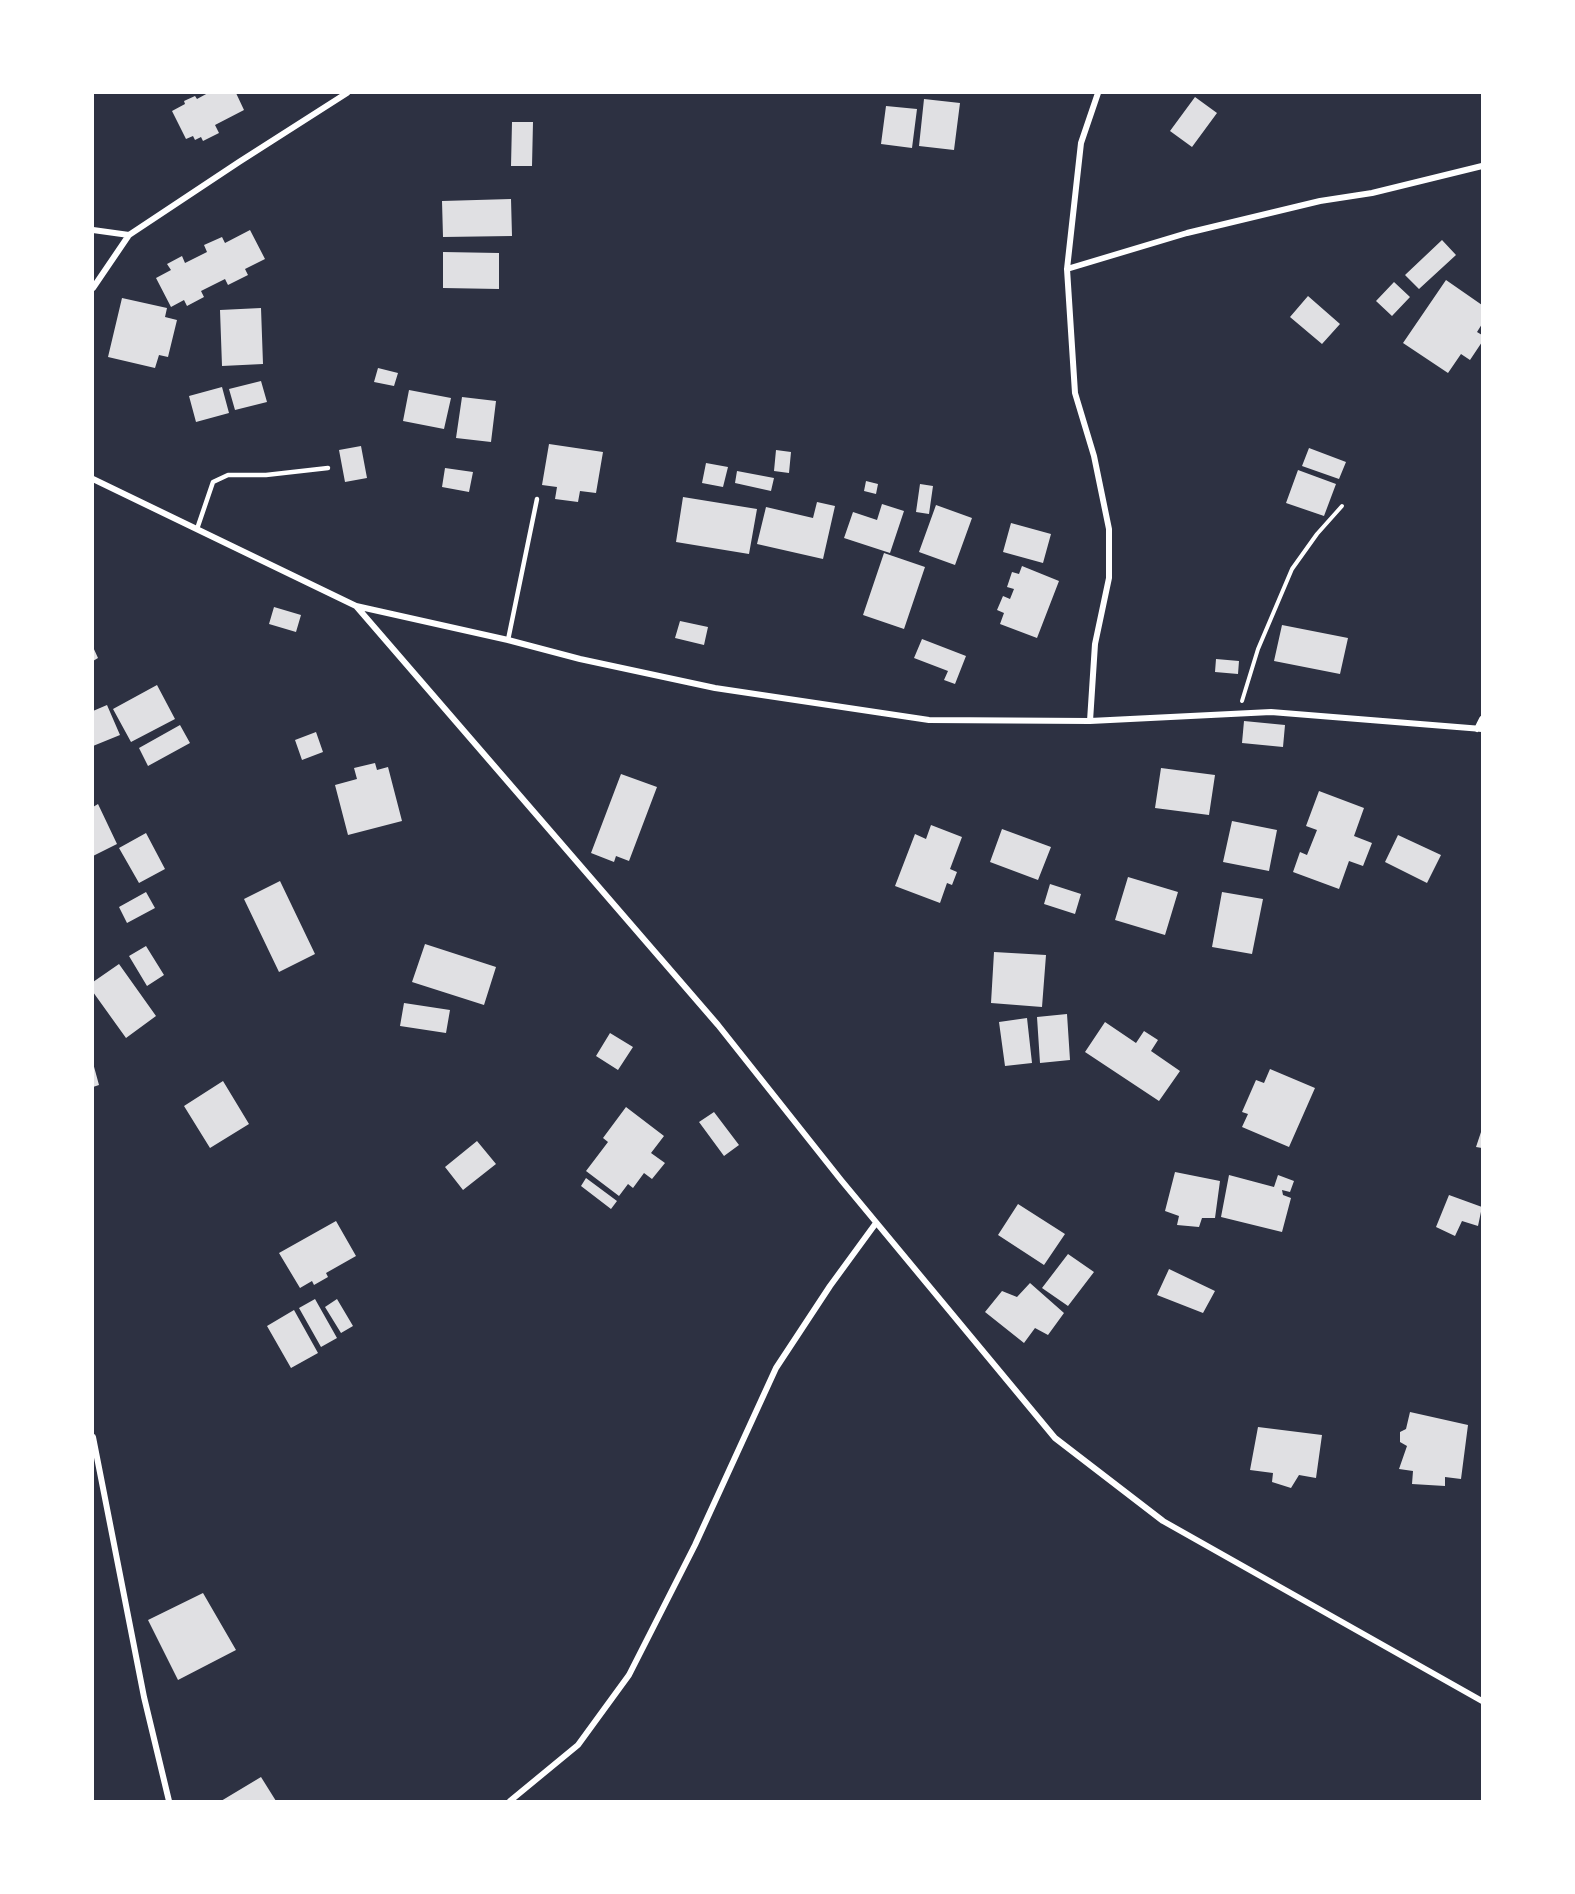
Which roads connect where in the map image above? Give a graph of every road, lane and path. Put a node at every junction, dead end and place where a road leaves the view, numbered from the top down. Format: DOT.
graph roads {
  1 [pos="346,93"];
  2 [pos="1098,93"];
  3 [pos="1482,166"];
  4 [pos="93,230"];
  5 [pos="129,235"];
  6 [pos="1067,269"];
  7 [pos="93,288"];
  8 [pos="328,468"];
  9 [pos="93,478"];
  10 [pos="537,500"];
  11 [pos="1342,506"];
  12 [pos="197,529"];
  13 [pos="356,606"];
  14 [pos="508,639"];
  15 [pos="1238,713"];
  16 [pos="1482,719"];
  17 [pos="1090,721"];
  18 [pos="1480,729"];
  19 [pos="876,1223"];
  20 [pos="93,1437"];
  21 [pos="1482,1701"];
  22 [pos="169,1801"];
  23 [pos="510,1801"];
  1 -- 5 [label="street"];
  2 -- 6 [label="street"];
  3 -- 6 [label="street"];
  4 -- 5 [label="street"];
  5 -- 7 [label="street"];
  6 -- 17 [label="street"];
  8 -- 12 [label="lane"];
  9 -- 12 [label="street"];
  10 -- 14 [label="lane"];
  11 -- 15 [label="path"];
  12 -- 13 [label="street"];
  13 -- 14 [label="street"];
  13 -- 19 [label="street"];
  14 -- 17 [label="street"];
  15 -- 17 [label="street"];
  15 -- 18 [label="street"];
  16 -- 18 [label="street"];
  19 -- 21 [label="street"];
  19 -- 23 [label="street"];
  20 -- 22 [label="street"];
}
